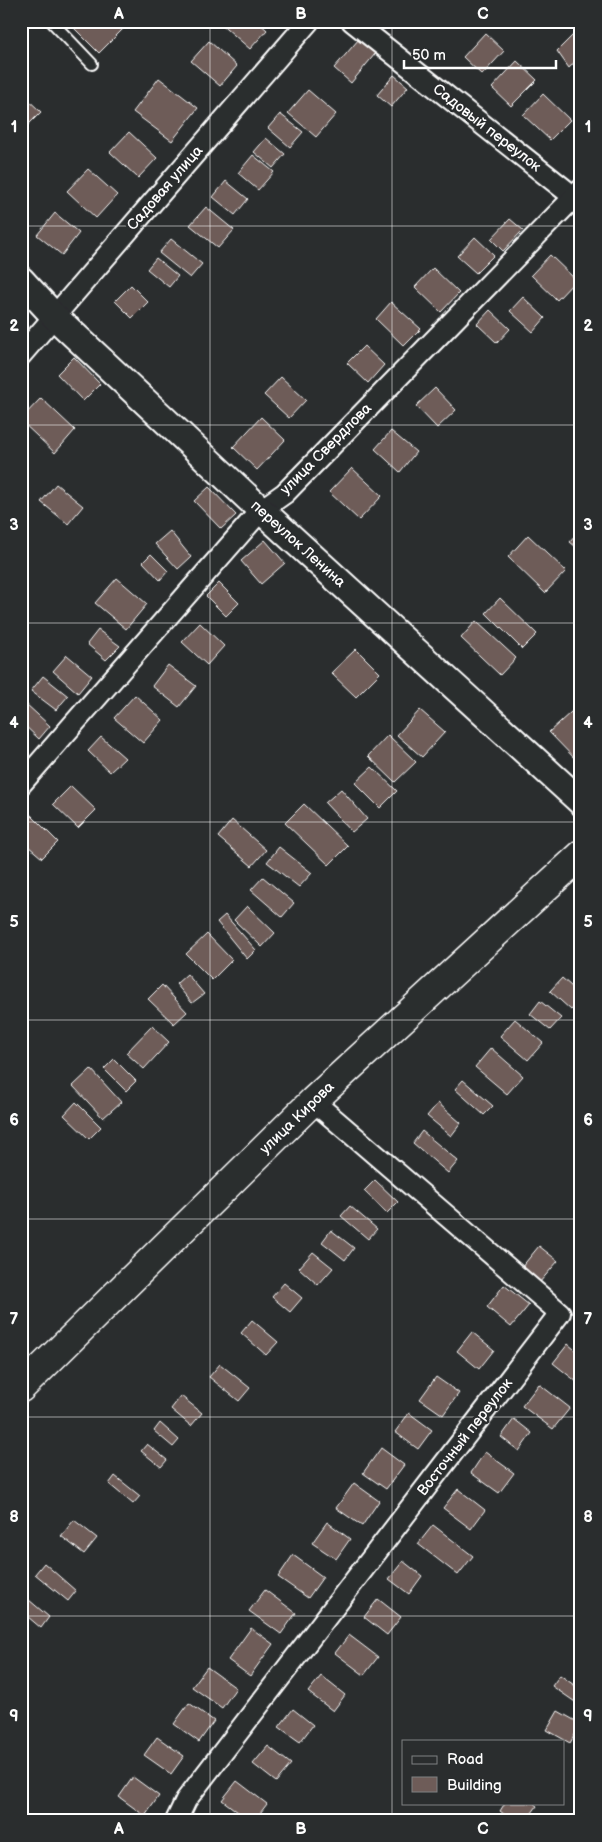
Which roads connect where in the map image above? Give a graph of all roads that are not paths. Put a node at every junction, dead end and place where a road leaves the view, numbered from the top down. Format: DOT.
graph roads {
  1 [pos="51,21"];
  2 [pos="309,21"];
  3 [pos="352,21"];
  4 [pos="92,64"];
  5 [pos="578,194"];
  6 [pos="21,280"];
  7 [pos="55,317"];
  8 [pos="21,354"];
  9 [pos="261,510"];
  10 [pos="21,784"];
  11 [pos="581,802"];
  12 [pos="581,855"];
  13 [pos="313,1101"];
  14 [pos="21,1388"];
  15 [pos="176,1821"];
  1 -- 4 [label="lane"];
  2 -- 7 [label="street, Садовая улица"];
  3 -- 5 [label="street, Садовый переулок"];
  5 -- 9 [label="street, улица Свердлова"];
  6 -- 7 [label="street, переулок Ленина"];
  7 -- 8 [label="street, Садовая улица"];
  7 -- 9 [label="street, переулок Ленина"];
  9 -- 10 [label="street, улица Свердлова"];
  9 -- 11 [label="street, переулок Ленина"];
  12 -- 13 [label="main road, улица Кирова"];
  13 -- 14 [label="main road, улица Кирова"];
  13 -- 15 [label="street, Восточный переулок"];
}
